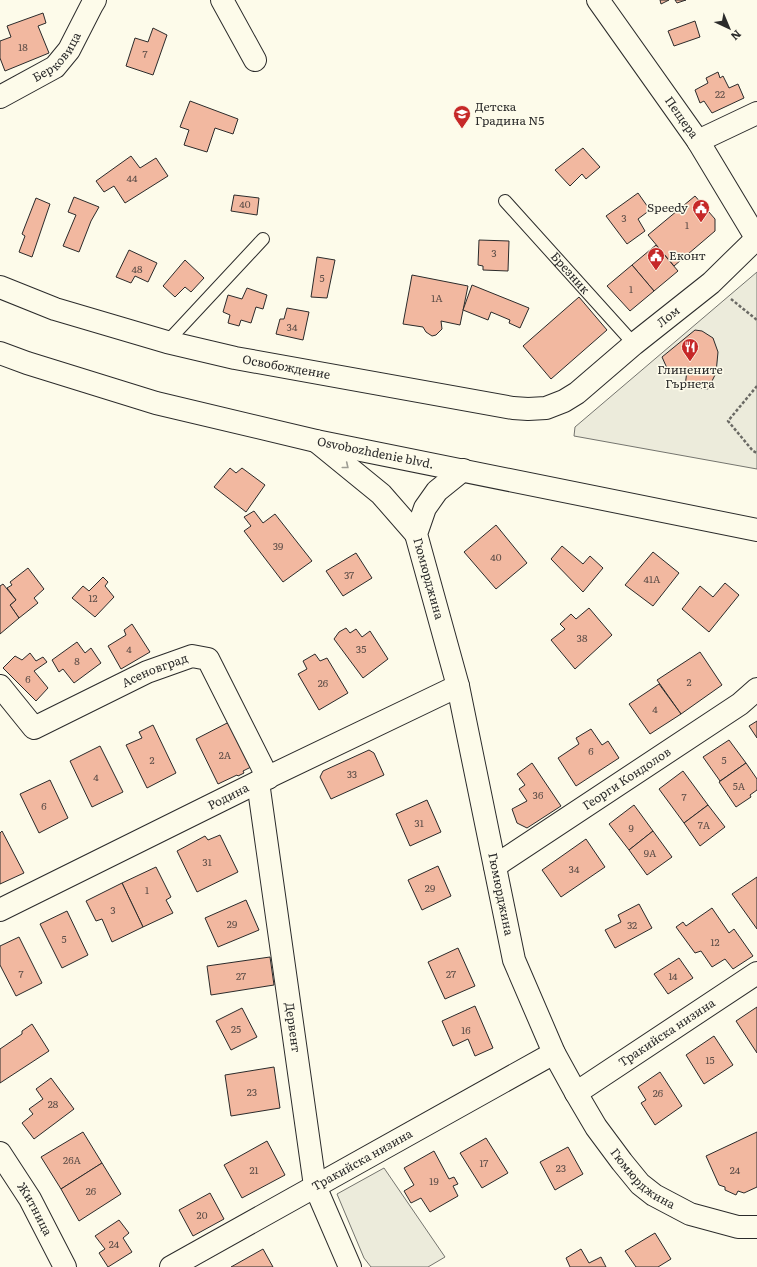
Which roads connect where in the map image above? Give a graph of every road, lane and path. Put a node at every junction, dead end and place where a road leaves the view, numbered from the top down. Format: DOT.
graph roads {
  1 [pos="95,0"];
  2 [pos="222,0"];
  3 [pos="598,0"];
  4 [pos="255,60"];
  5 [pos="0,97"];
  6 [pos="757,113"];
  7 [pos="698,141"];
  8 [pos="506,201"];
  9 [pos="263,239"];
  10 [pos="757,239"];
  11 [pos="711,282"];
  12 [pos="0,287"];
  13 [pos="757,320"];
  14 [pos="167,342"];
  15 [pos="634,344"];
  16 [pos="0,353"];
  17 [pos="757,386"];
  18 [pos="577,393"];
  19 [pos="316,441"];
  20 [pos="757,453"];
  21 [pos="463,470"];
  22 [pos="757,530"];
  23 [pos="416,534"];
  24 [pos="0,686"];
  25 [pos="458,686"];
  26 [pos="757,689"];
  27 [pos="263,780"];
  28 [pos="495,866"];
  29 [pos="0,910"];
  30 [pos="757,973"];
  31 [pos="554,1053"];
  32 [pos="576,1093"];
  33 [pos="0,1153"];
  34 [pos="315,1186"];
  35 [pos="757,1227"];
  36 [pos="65,1267"];
  37 [pos="171,1267"];
  38 [pos="350,1267"];
  1 -- 5 [label="street, Берковица"];
  2 -- 4 [label="street"];
  3 -- 7 [label="street, Пещера"];
  6 -- 7 [label="street"];
  7 -- 10 [label="street, Пещера"];
  8 -- 15 [label="lane, Брезник"];
  9 -- 14 [label="lane"];
  10 -- 11 [label="street, Лом"];
  11 -- 13 [label="path"];
  11 -- 15 [label="street, Лом"];
  12 -- 14 [label="street, Освобождение"];
  14 -- 18 [label="street, Освобождение"];
  15 -- 18 [label="street, Лом"];
  16 -- 19 [label="street, Osvobozhdenie blvd."];
  17 -- 20 [label="path"];
  19 -- 21 [label="street, Osvobozhdenie blvd."];
  19 -- 23 [label="street, one-way"];
  21 -- 22 [label="street, Osvobozhdenie blvd."];
  21 -- 23 [label="street, Гюмюрджина"];
  23 -- 25 [label="street, Гюмюрджина"];
  24 -- 27 [label="street, Асеновград"];
  25 -- 27 [label="street, Родина"];
  25 -- 28 [label="street, Гюмюрджина"];
  26 -- 28 [label="street, Георги Кондолов"];
  27 -- 29 [label="street, Родина"];
  27 -- 34 [label="street, Дервент"];
  28 -- 31 [label="street, Гюмюрджина"];
  30 -- 32 [label="street, Тракийска низина"];
  31 -- 32 [label="street, Гюмюрджина"];
  31 -- 34 [label="street, Тракийска низина"];
  32 -- 35 [label="street, Гюмюрджина"];
  33 -- 36 [label="street, Житница"];
  34 -- 37 [label="street, Тракийска низина"];
  34 -- 38 [label="street, Дервент"];
}
